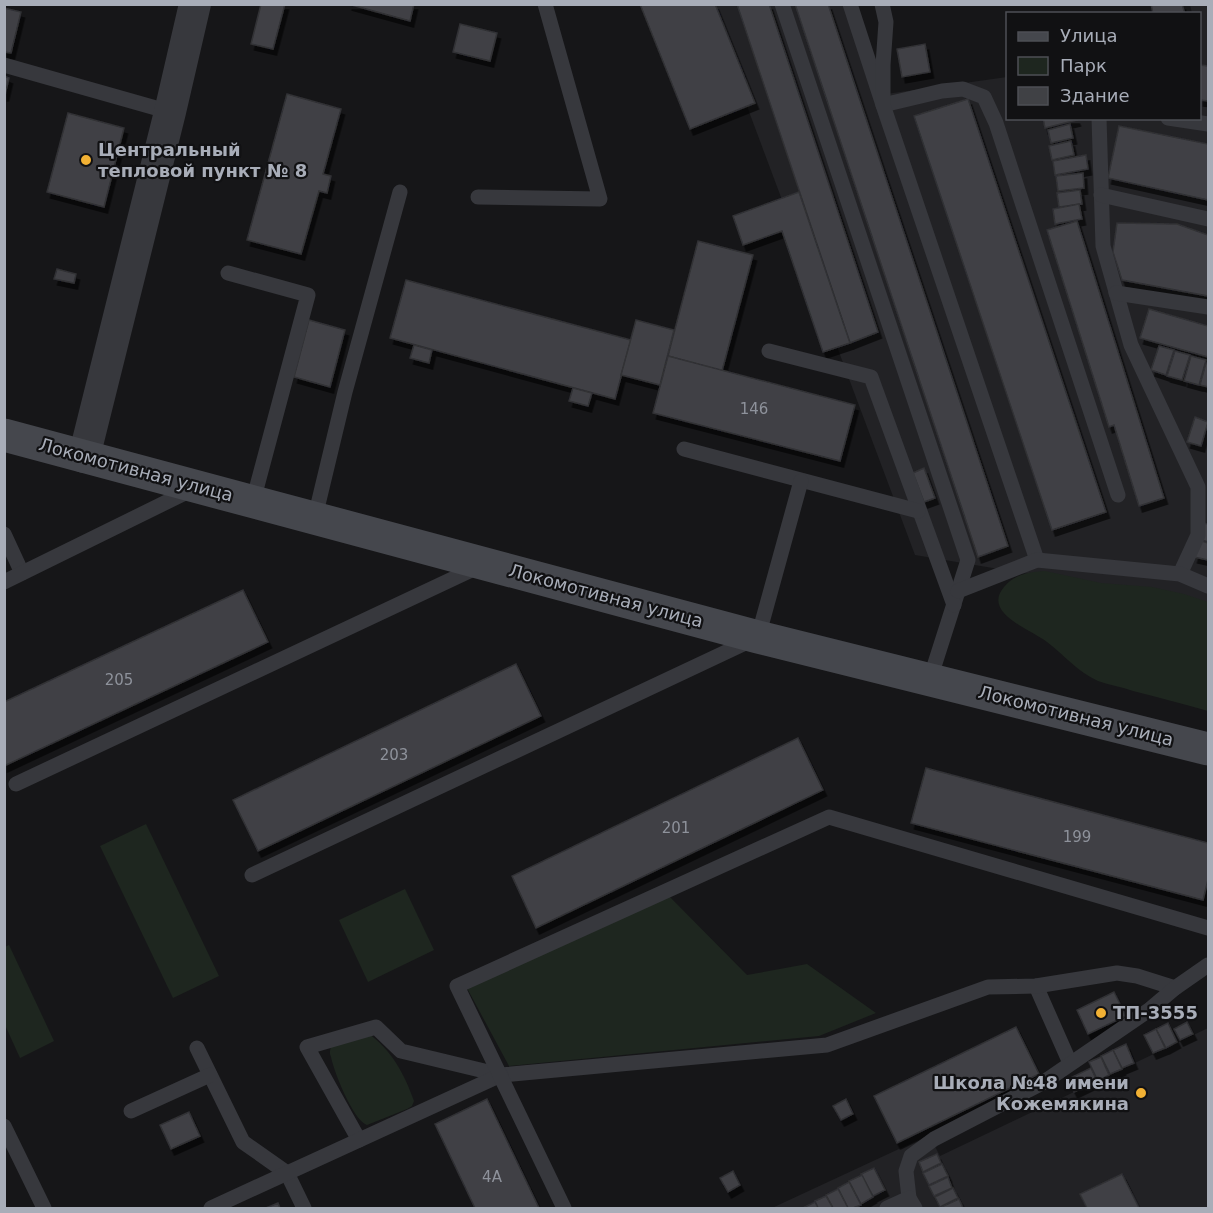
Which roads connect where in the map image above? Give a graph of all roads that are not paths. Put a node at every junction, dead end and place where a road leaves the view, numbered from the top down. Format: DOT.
graph roads {
  1 [pos="195,4"];
  2 [pos="544,4"];
  3 [pos="782,4"];
  4 [pos="850,4"];
  5 [pos="882,4"];
  6 [pos="4,65"];
  7 [pos="883,105"];
  8 [pos="170,112"];
  9 [pos="1099,120"];
  10 [pos="1184,120"];
  11 [pos="1209,123"];
  12 [pos="400,192"];
  13 [pos="1101,195"];
  14 [pos="478,197"];
  15 [pos="1209,219"];
  16 [pos="228,273"];
  17 [pos="1116,293"];
  18 [pos="1209,307"];
  19 [pos="769,351"];
  20 [pos="4,435"];
  21 [pos="684,449"];
  22 [pos="84,457"];
  23 [pos="801,481"];
  24 [pos="199,486"];
  25 [pos="1118,495"];
  26 [pos="253,501"];
  27 [pos="918,511"];
  28 [pos="315,517"];
  29 [pos="4,534"];
  30 [pos="1037,560"];
  31 [pos="487,564"];
  32 [pos="22,573"];
  33 [pos="1180,574"];
  34 [pos="4,582"];
  35 [pos="1209,586"];
  36 [pos="956,598"];
  37 [pos="758,637"];
  38 [pos="930,679"];
  39 [pos="1209,749"];
  40 [pos="16,784"];
  41 [pos="252,875"];
  42 [pos="1209,928"];
  43 [pos="1209,965"];
  44 [pos="1036,986"];
  45 [pos="1175,988"];
  46 [pos="197,1048"];
  47 [pos="1070,1063"];
  48 [pos="210,1075"];
  49 [pos="501,1075"];
  50 [pos="131,1111"];
  51 [pos="4,1126"];
  52 [pos="359,1140"];
  53 [pos="287,1173"];
  54 [pos="912,1203"];
  55 [pos="44,1209"];
  56 [pos="211,1209"];
  57 [pos="304,1209"];
  58 [pos="564,1209"];
  59 [pos="887,1209"];
  1 -- 8 [label="street"];
  2 -- 14 [label="lane"];
  3 -- 36 [label="lane"];
  4 -- 7 [label="lane"];
  5 -- 7 [label="lane"];
  6 -- 8 [label="lane"];
  7 -- 25 [label="lane"];
  7 -- 30 [label="lane"];
  8 -- 22 [label="street"];
  9 -- 13 [label="lane"];
  10 -- 11 [label="lane"];
  12 -- 28 [label="lane"];
  13 -- 15 [label="lane"];
  13 -- 17 [label="lane"];
  16 -- 26 [label="lane"];
  17 -- 18 [label="lane"];
  17 -- 33 [label="lane"];
  19 -- 27 [label="lane"];
  20 -- 22 [label="main road, Локомотивная улица"];
  21 -- 23 [label="lane"];
  22 -- 24 [label="main road, Локомотивная улица"];
  23 -- 27 [label="lane"];
  23 -- 37 [label="lane"];
  24 -- 26 [label="main road, Локомотивная улица"];
  24 -- 32 [label="lane"];
  26 -- 28 [label="main road, Локомотивная улица"];
  27 -- 36 [label="lane"];
  28 -- 31 [label="main road, Локомотивная улица"];
  29 -- 32 [label="lane"];
  30 -- 33 [label="lane"];
  30 -- 36 [label="lane"];
  31 -- 37 [label="main road, Локомотивная улица"];
  31 -- 40 [label="lane"];
  32 -- 34 [label="lane"];
  33 -- 35 [label="lane"];
  36 -- 38 [label="lane"];
  37 -- 38 [label="main road, Локомотивная улица"];
  37 -- 41 [label="lane"];
  38 -- 39 [label="main road, Локомотивная улица"];
  42 -- 49 [label="lane"];
  43 -- 45 [label="lane"];
  44 -- 45 [label="lane"];
  44 -- 47 [label="lane"];
  44 -- 49 [label="lane"];
  45 -- 47 [label="lane"];
  46 -- 48 [label="lane"];
  47 -- 54 [label="lane"];
  48 -- 50 [label="lane"];
  48 -- 53 [label="lane"];
  49 -- 52 [label="lane"];
  49 -- 52 [label="lane"];
  49 -- 58 [label="lane"];
  51 -- 55 [label="lane"];
  52 -- 53 [label="lane"];
  53 -- 56 [label="lane"];
  53 -- 57 [label="lane"];
  54 -- 59 [label="lane"];
}
